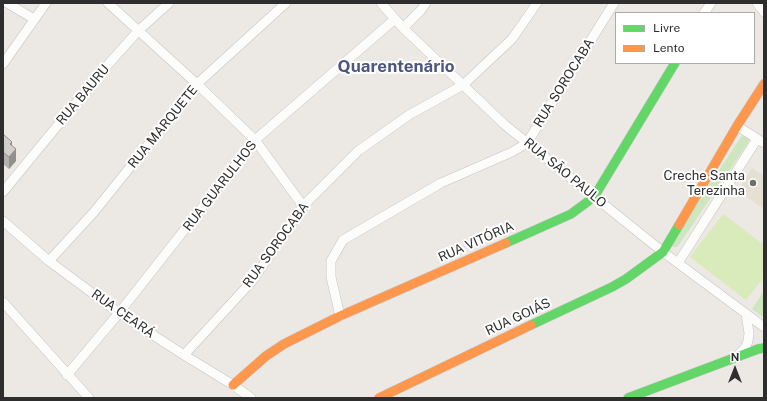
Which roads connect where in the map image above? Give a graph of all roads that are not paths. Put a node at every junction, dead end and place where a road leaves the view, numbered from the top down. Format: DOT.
graph roads {
  1 [pos="7,3"];
  2 [pos="46,3"];
  3 [pos="108,3"];
  4 [pos="169,3"];
  5 [pos="286,3"];
  6 [pos="381,3"];
  7 [pos="426,3"];
  8 [pos="537,3"];
  9 [pos="614,3"];
  10 [pos="711,3"];
  11 [pos="757,3"];
  12 [pos="705,12"];
  13 [pos="764,12"];
  14 [pos="34,19"];
  15 [pos="395,19"];
  16 [pos="403,28"];
  17 [pos="138,31"];
  18 [pos="3,64"];
  19 [pos="674,64"];
  20 [pos="198,84"];
  21 [pos="764,84"];
  22 [pos="463,85"];
  23 [pos="737,126"];
  24 [pos="255,140"];
  25 [pos="761,141"];
  26 [pos="527,142"];
  27 [pos="3,192"];
  28 [pos="594,197"];
  29 [pos="303,206"];
  30 [pos="3,221"];
  31 [pos="664,252"];
  32 [pos="49,261"];
  33 [pos="678,263"];
  34 [pos="3,302"];
  35 [pos="119,313"];
  36 [pos="746,314"];
  37 [pos="340,316"];
  38 [pos="764,327"];
  39 [pos="764,348"];
  40 [pos="184,355"];
  41 [pos="734,359"];
  42 [pos="67,375"];
  43 [pos="234,385"];
  44 [pos="88,398"];
  45 [pos="251,398"];
  46 [pos="379,398"];
  47 [pos="628,398"];
  1 -- 14 [label="street"];
  2 -- 14 [label="street"];
  3 -- 17 [label="street"];
  4 -- 17 [label="street, RUA BAURU"];
  5 -- 20 [label="street, RUA MARQUETE"];
  6 -- 15 [label="street, RUA SÃO PAULO"];
  7 -- 16 [label="street"];
  8 -- 22 [label="street, RUA SOROCABA"];
  9 -- 26 [label="street, RUA SOROCABA"];
  10 -- 12 [label="street"];
  11 -- 13 [label="street"];
  14 -- 18 [label="street"];
  15 -- 16 [label="street, RUA SÃO PAULO"];
  15 -- 24 [label="street, RUA GUARULHOS"];
  16 -- 22 [label="street, RUA SÃO PAULO"];
  17 -- 20 [label="street"];
  17 -- 27 [label="street, RUA BAURU"];
  19 -- 28 [label="street, RUA VITÓRIA"];
  20 -- 24 [label="street"];
  20 -- 32 [label="street, RUA MARQUETE"];
  21 -- 23 [label="street"];
  22 -- 26 [label="street, RUA SÃO PAULO"];
  22 -- 29 [label="street, RUA SOROCABA"];
  23 -- 25 [label="street"];
  23 -- 31 [label="street"];
  24 -- 29 [label="street"];
  24 -- 35 [label="street, RUA GUARULHOS"];
  25 -- 33 [label="street"];
  26 -- 28 [label="street, RUA SÃO PAULO"];
  26 -- 37 [label="street, RUA SOROCABA"];
  28 -- 31 [label="street, RUA SÃO PAULO"];
  28 -- 37 [label="street, RUA VITÓRIA"];
  29 -- 40 [label="street, RUA SOROCABA"];
  30 -- 32 [label="street, RUA CEARÁ"];
  31 -- 33 [label="street, RUA SÃO PAULO"];
  31 -- 46 [label="street, RUA GOIÁS"];
  32 -- 35 [label="street, RUA CEARÁ"];
  33 -- 36 [label="street, RUA SÃO PAULO"];
  34 -- 42 [label="street"];
  35 -- 40 [label="street, RUA CEARÁ"];
  35 -- 42 [label="street, RUA GUARULHOS"];
  36 -- 38 [label="street, RUA SÃO PAULO"];
  36 -- 41 [label="street"];
  37 -- 43 [label="street, RUA VITÓRIA"];
  39 -- 41 [label="street"];
  40 -- 43 [label="street, RUA CEARÁ"];
  41 -- 47 [label="street"];
  42 -- 44 [label="street"];
  43 -- 45 [label="street, RUA CEARÁ"];
}
